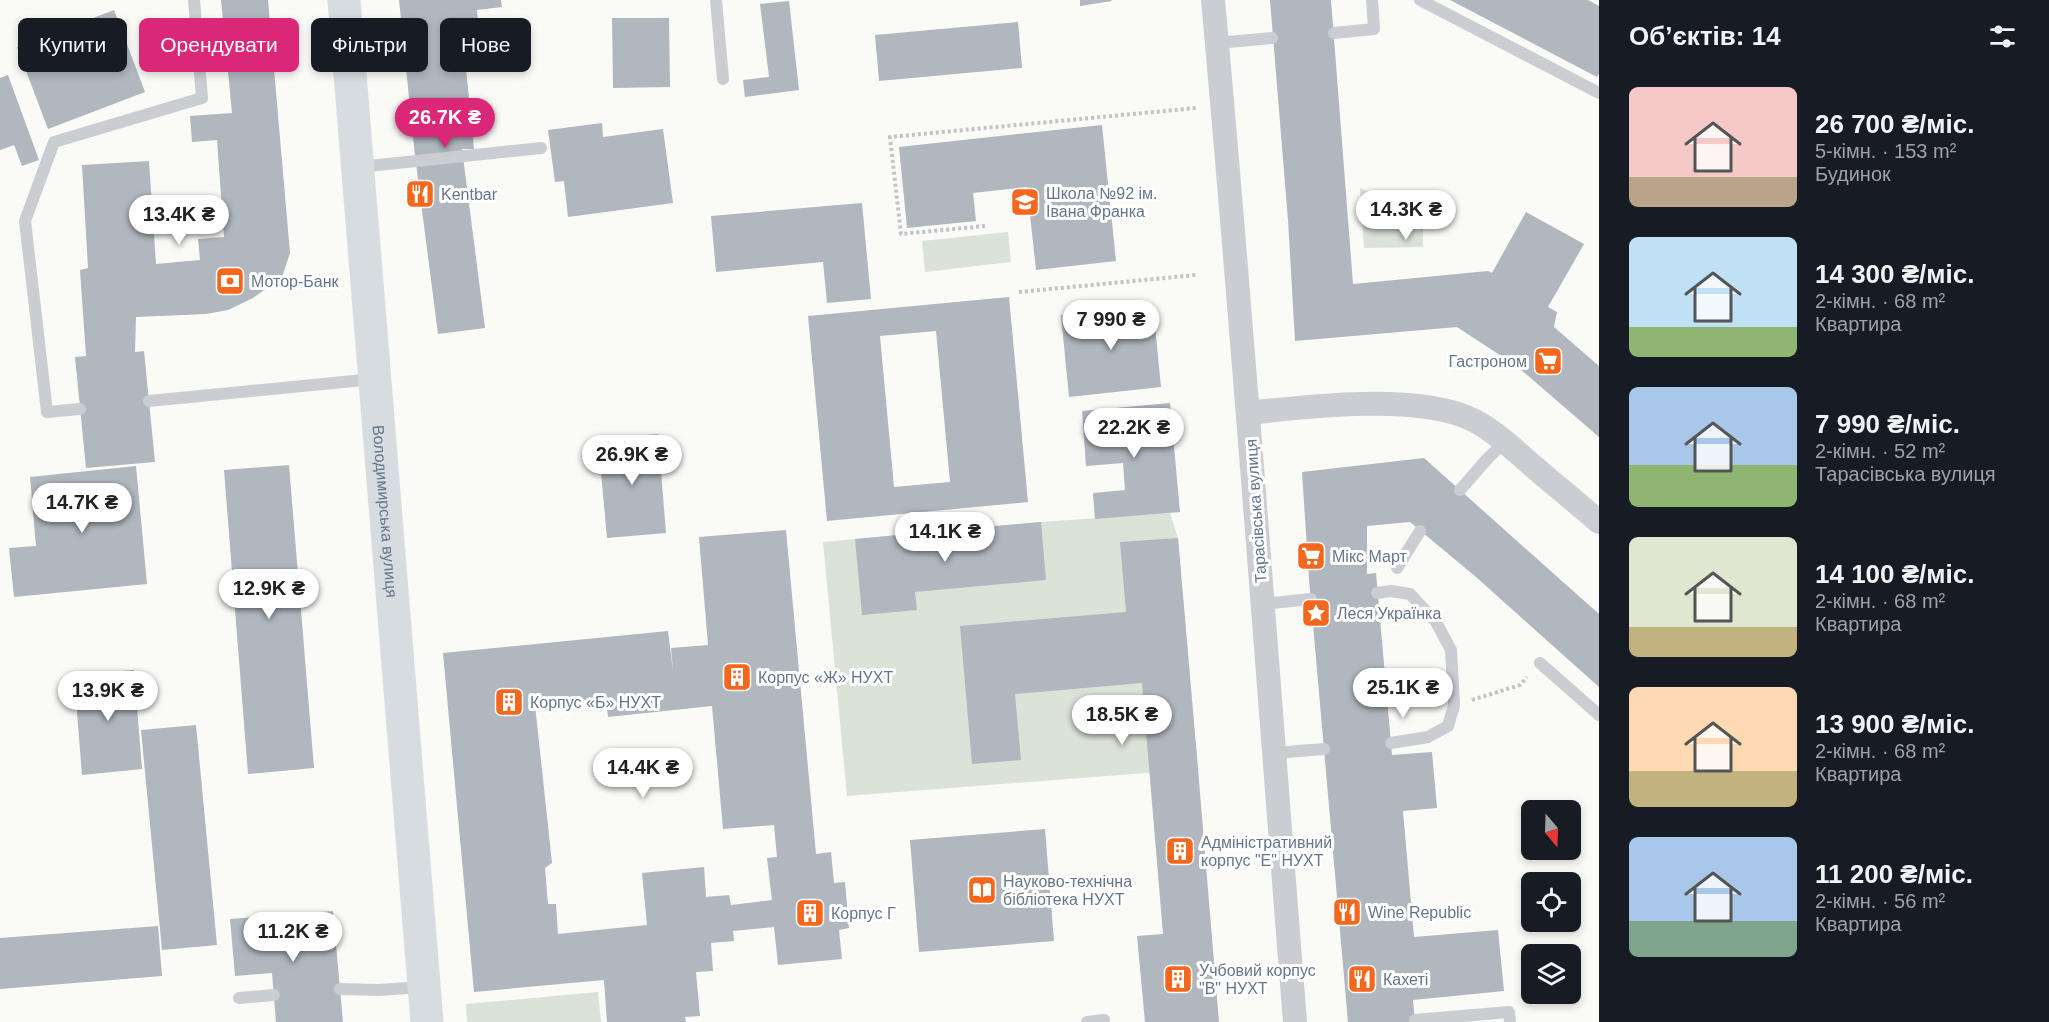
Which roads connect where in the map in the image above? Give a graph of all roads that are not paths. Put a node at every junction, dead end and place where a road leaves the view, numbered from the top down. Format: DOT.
graph roads {
  1 [pos="194,0"];
  2 [pos="344,0"];
  3 [pos="716,0"];
  4 [pos="1213,0"];
  5 [pos="1372,0"];
  6 [pos="1420,0"];
  7 [pos="1334,33"];
  8 [pos="1272,38"];
  9 [pos="1216,43"];
  10 [pos="723,79"];
  11 [pos="1599,93"];
  12 [pos="541,148"];
  13 [pos="357,168"];
  14 [pos="375,379"];
  15 [pos="149,401"];
  16 [pos="80,409"];
  17 [pos="1249,413"];
  18 [pos="1505,442"];
  19 [pos="1460,490"];
  20 [pos="1599,522"];
  21 [pos="1420,531"];
  22 [pos="1397,568"];
  23 [pos="1377,593"];
  24 [pos="1311,599"];
  25 [pos="1263,604"];
  26 [pos="1540,663"];
  27 [pos="1599,715"];
  28 [pos="1390,743"];
  29 [pos="1324,749"];
  30 [pos="1274,753"];
  31 [pos="424,987"];
  32 [pos="340,989"];
  33 [pos="274,995"];
  34 [pos="239,998"];
  35 [pos="1104,1020"];
  36 [pos="1415,1020"];
  37 [pos="427,1022"];
  38 [pos="1087,1022"];
  39 [pos="1295,1022"];
  40 [pos="1510,1022"];
  1 -- 16 [label="lane"];
  2 -- 13 [label="street, Володимирська вулиця"];
  3 -- 10 [label="lane"];
  4 -- 9 [label="street, Тарасівська вулиця"];
  5 -- 7 [label="lane"];
  6 -- 11 [label="lane"];
  8 -- 9 [label="lane"];
  9 -- 17 [label="street, Тарасівська вулиця"];
  12 -- 13 [label="lane"];
  13 -- 14 [label="street, Володимирська вулиця"];
  14 -- 15 [label="lane"];
  14 -- 31 [label="street, Володимирська вулиця"];
  17 -- 18 [label="street"];
  17 -- 25 [label="street, Тарасівська вулиця"];
  18 -- 19 [label="lane"];
  18 -- 20 [label="street"];
  21 -- 22 [label="lane"];
  23 -- 28 [label="lane"];
  24 -- 25 [label="lane"];
  25 -- 30 [label="street, Тарасівська вулиця"];
  26 -- 27 [label="lane"];
  29 -- 30 [label="lane"];
  30 -- 39 [label="street, Тарасівська вулиця"];
  31 -- 32 [label="lane"];
  31 -- 37 [label="street, Володимирська вулиця"];
  33 -- 34 [label="lane"];
  35 -- 38 [label="lane"];
  36 -- 40 [label="lane"];
}
